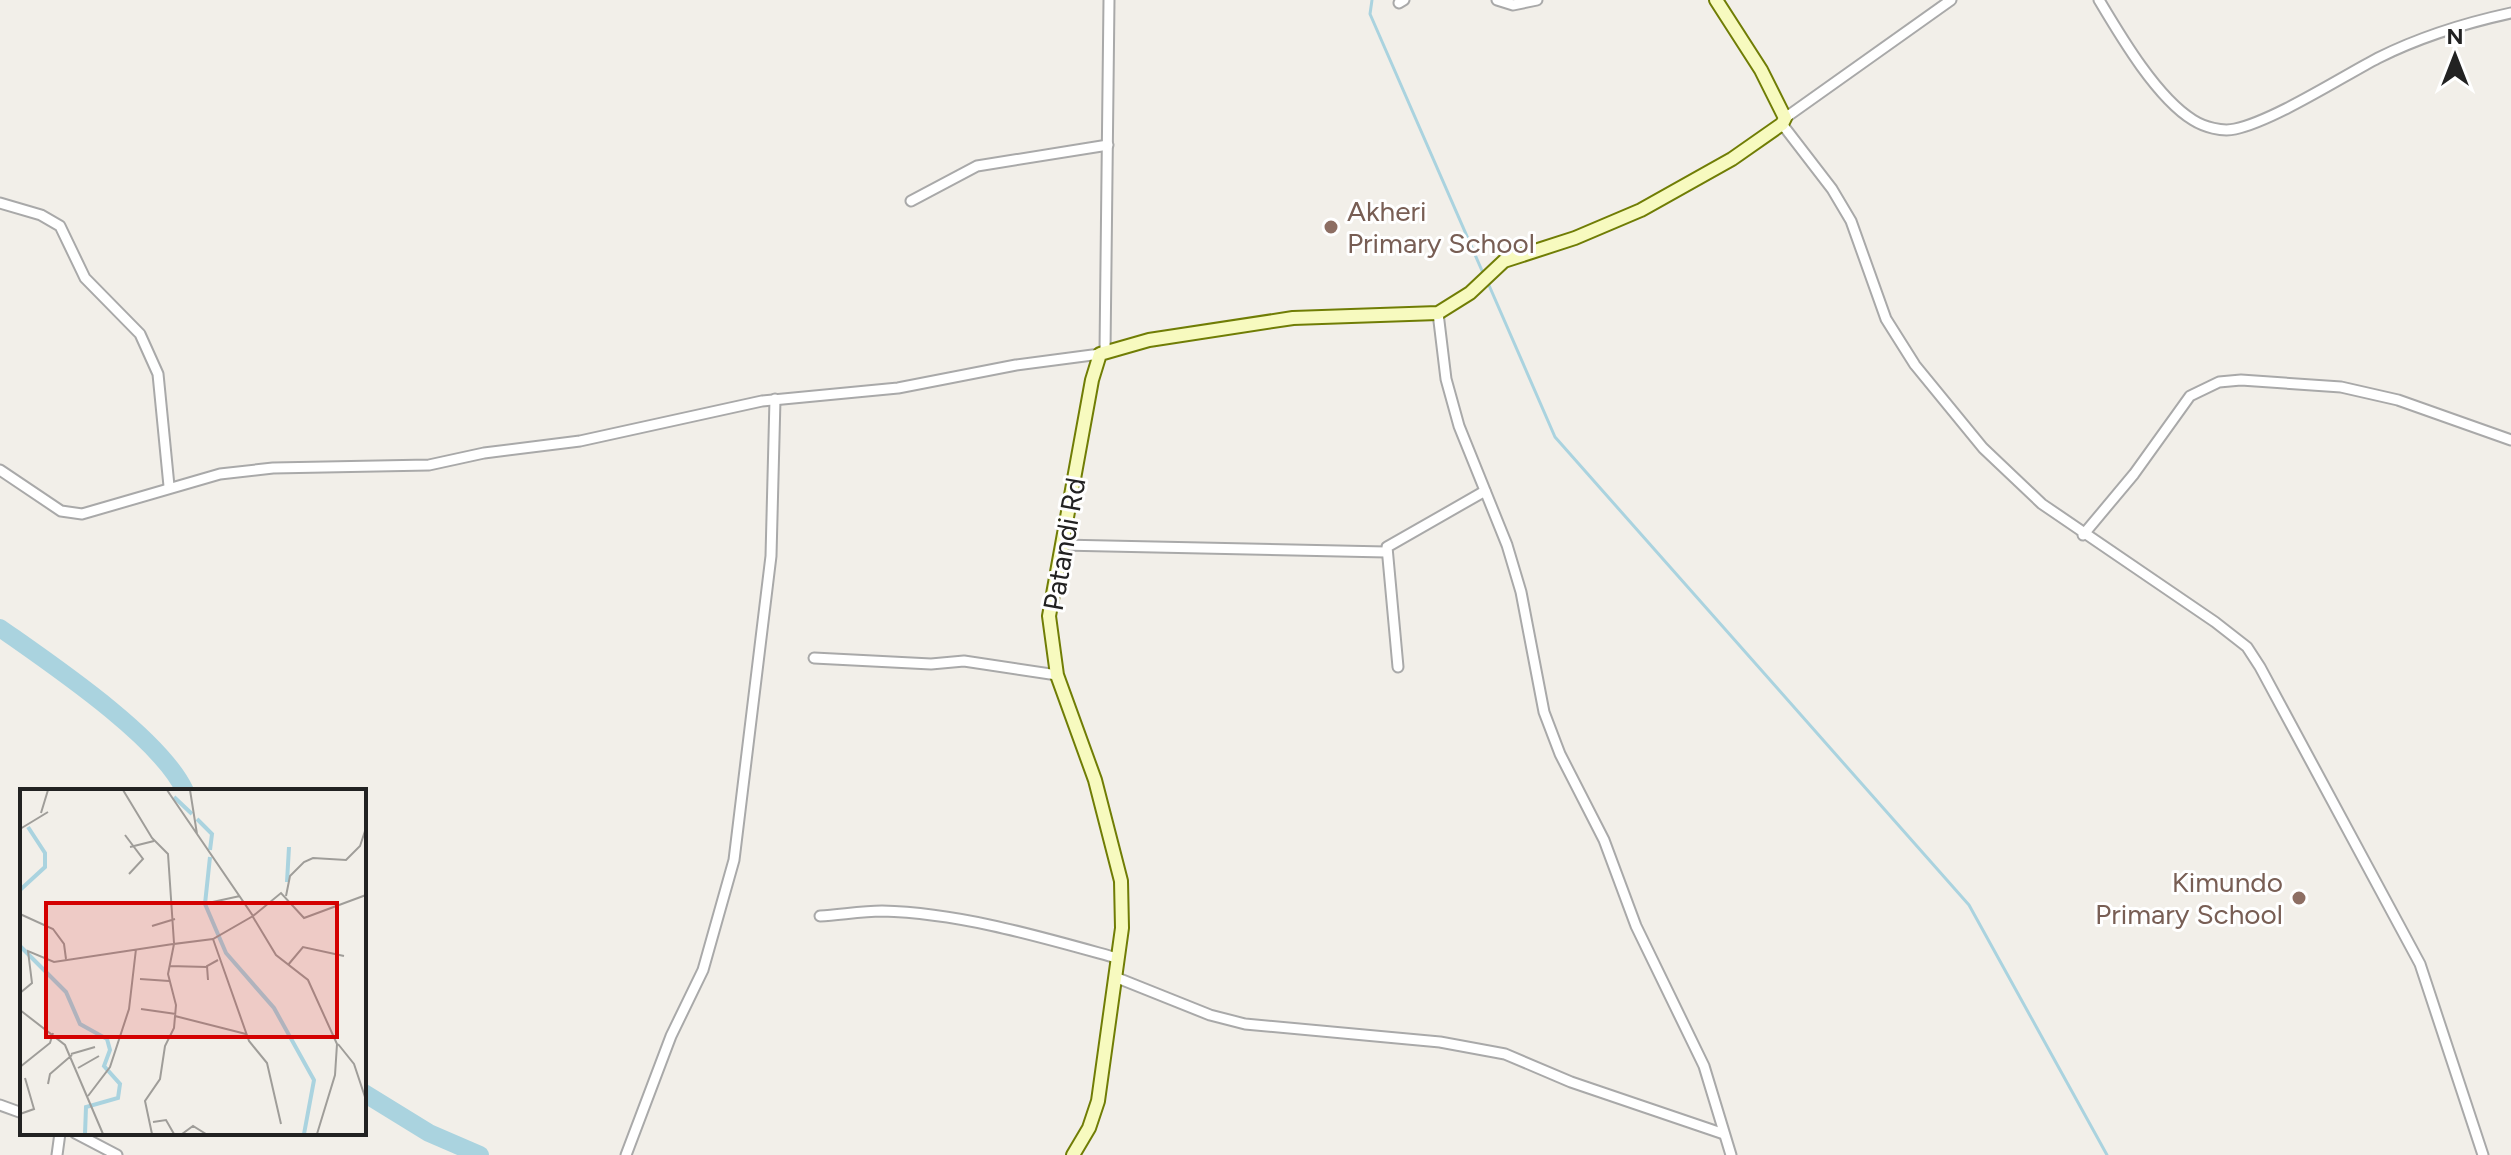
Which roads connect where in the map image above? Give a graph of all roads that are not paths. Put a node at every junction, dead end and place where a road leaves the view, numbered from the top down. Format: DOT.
graph roads {
  1 [pos="1109,0"];
  2 [pos="1497,0"];
  3 [pos="1537,0"];
  4 [pos="1716,0"];
  5 [pos="1951,0"];
  6 [pos="2099,0"];
  7 [pos="2511,13"];
  8 [pos="1784,121"];
  9 [pos="1108,145"];
  10 [pos="911,201"];
  11 [pos="0,203"];
  12 [pos="1438,313"];
  13 [pos="1103,352"];
  14 [pos="775,399"];
  15 [pos="2511,440"];
  16 [pos="0,470"];
  17 [pos="169,486"];
  18 [pos="1485,491"];
  19 [pos="2083,535"];
  20 [pos="1061,545"];
  21 [pos="1386,552"];
  22 [pos="814,658"];
  23 [pos="1398,667"];
  24 [pos="1057,675"];
  25 [pos="820,916"];
  26 [pos="1117,958"];
  27 [pos="1115,977"];
  28 [pos="0,1105"];
  29 [pos="20,1112"];
  30 [pos="1724,1134"];
  31 [pos="60,1135"];
  32 [pos="79,1135"];
  33 [pos="57,1155"];
  34 [pos="117,1155"];
  35 [pos="626,1155"];
  36 [pos="1073,1155"];
  37 [pos="1731,1155"];
  38 [pos="2483,1155"];
  1 -- 9 [label="street"];
  2 -- 3 [label="street"];
  4 -- 8 [label="street"];
  5 -- 8 [label="street"];
  6 -- 7 [label="street"];
  8 -- 12 [label="street"];
  8 -- 19 [label="street"];
  9 -- 10 [label="street"];
  9 -- 13 [label="street"];
  11 -- 17 [label="street"];
  12 -- 13 [label="street"];
  12 -- 18 [label="street"];
  13 -- 14 [label="street"];
  13 -- 20 [label="street, Patandi Rd"];
  14 -- 17 [label="street"];
  14 -- 35 [label="street"];
  15 -- 19 [label="street"];
  16 -- 17 [label="street"];
  18 -- 21 [label="street"];
  18 -- 30 [label="street"];
  19 -- 38 [label="street"];
  20 -- 21 [label="street"];
  20 -- 24 [label="street, Patandi Rd"];
  21 -- 23 [label="street"];
  22 -- 24 [label="street"];
  24 -- 26 [label="street, Patandi Rd"];
  25 -- 26 [label="street"];
  26 -- 27 [label="street, Patandi Rd"];
  27 -- 30 [label="street"];
  27 -- 36 [label="street, Patandi Rd"];
  28 -- 29 [label="street"];
  30 -- 37 [label="street"];
  31 -- 33 [label="street"];
  32 -- 34 [label="street"];
}
